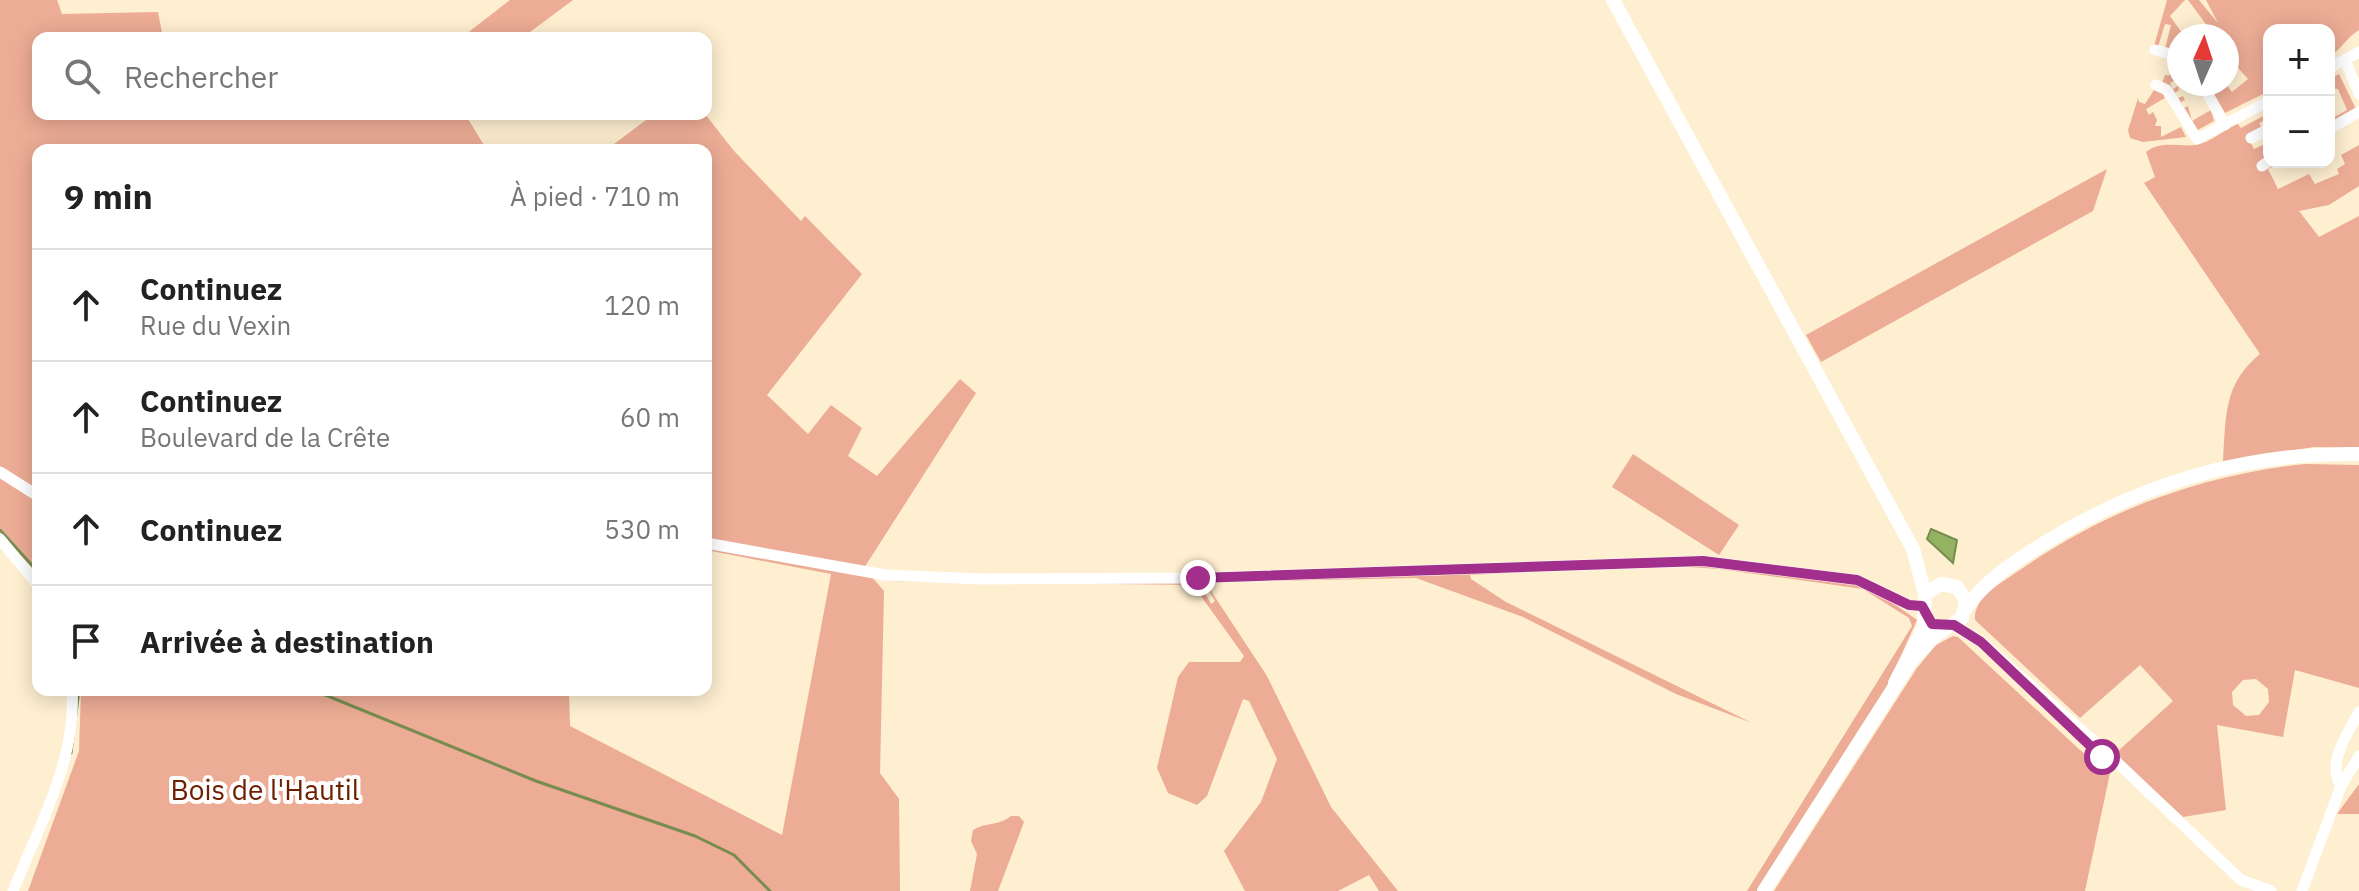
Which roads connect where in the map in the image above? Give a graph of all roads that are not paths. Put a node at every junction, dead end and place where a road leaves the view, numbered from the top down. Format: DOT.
graph roads {
  1 [pos="1613,0"];
  2 [pos="2155,50"];
  3 [pos="2359,52"];
  4 [pos="2167,53"];
  5 [pos="2346,62"];
  6 [pos="2335,66"];
  7 [pos="2156,85"];
  8 [pos="2359,94"];
  9 [pos="2209,96"];
  10 [pos="2263,104"];
  11 [pos="2359,112"];
  12 [pos="2225,125"];
  13 [pos="2335,126"];
  14 [pos="2263,132"];
  15 [pos="2251,138"];
  16 [pos="2359,454"];
  17 [pos="0,472"];
  18 [pos="32,492"];
  19 [pos="0,539"];
  20 [pos="712,544"];
  21 [pos="1913,549"];
  22 [pos="2002,571"];
  23 [pos="32,578"];
  24 [pos="1950,585"];
  25 [pos="1924,605"];
  26 [pos="1965,610"];
  27 [pos="1951,626"];
  28 [pos="1981,642"];
  29 [pos="1895,683"];
  30 [pos="73,696"];
  31 [pos="2359,712"];
  32 [pos="2359,756"];
  33 [pos="2341,786"];
  34 [pos="2246,887"];
  35 [pos="13,891"];
  36 [pos="1764,891"];
  37 [pos="2271,891"];
  38 [pos="2302,891"];
  1 -- 21 [label="main road"];
  2 -- 4 [label="street"];
  3 -- 5 [label="street"];
  5 -- 6 [label="street"];
  5 -- 8 [label="street"];
  7 -- 12 [label="street"];
  9 -- 12 [label="street"];
  10 -- 12 [label="street"];
  11 -- 13 [label="street"];
  14 -- 15 [label="street"];
  16 -- 22 [label="main road"];
  17 -- 18 [label="street"];
  19 -- 23 [label="street"];
  20 -- 25 [label="street"];
  21 -- 24 [label="main road"];
  21 -- 25 [label="main road"];
  22 -- 24 [label="main road"];
  22 -- 26 [label="main road"];
  24 -- 25 [label="main road"];
  24 -- 26 [label="main road"];
  25 -- 27 [label="main road"];
  25 -- 29 [label="main road"];
  26 -- 27 [label="main road"];
  26 -- 28 [label="street"];
  27 -- 28 [label="street"];
  27 -- 29 [label="main road"];
  28 -- 34 [label="street"];
  29 -- 36 [label="main road"];
  30 -- 35 [label="street"];
  31 -- 33 [label="street"];
  32 -- 33 [label="street"];
  33 -- 38 [label="street"];
  34 -- 37 [label="street"];
}
